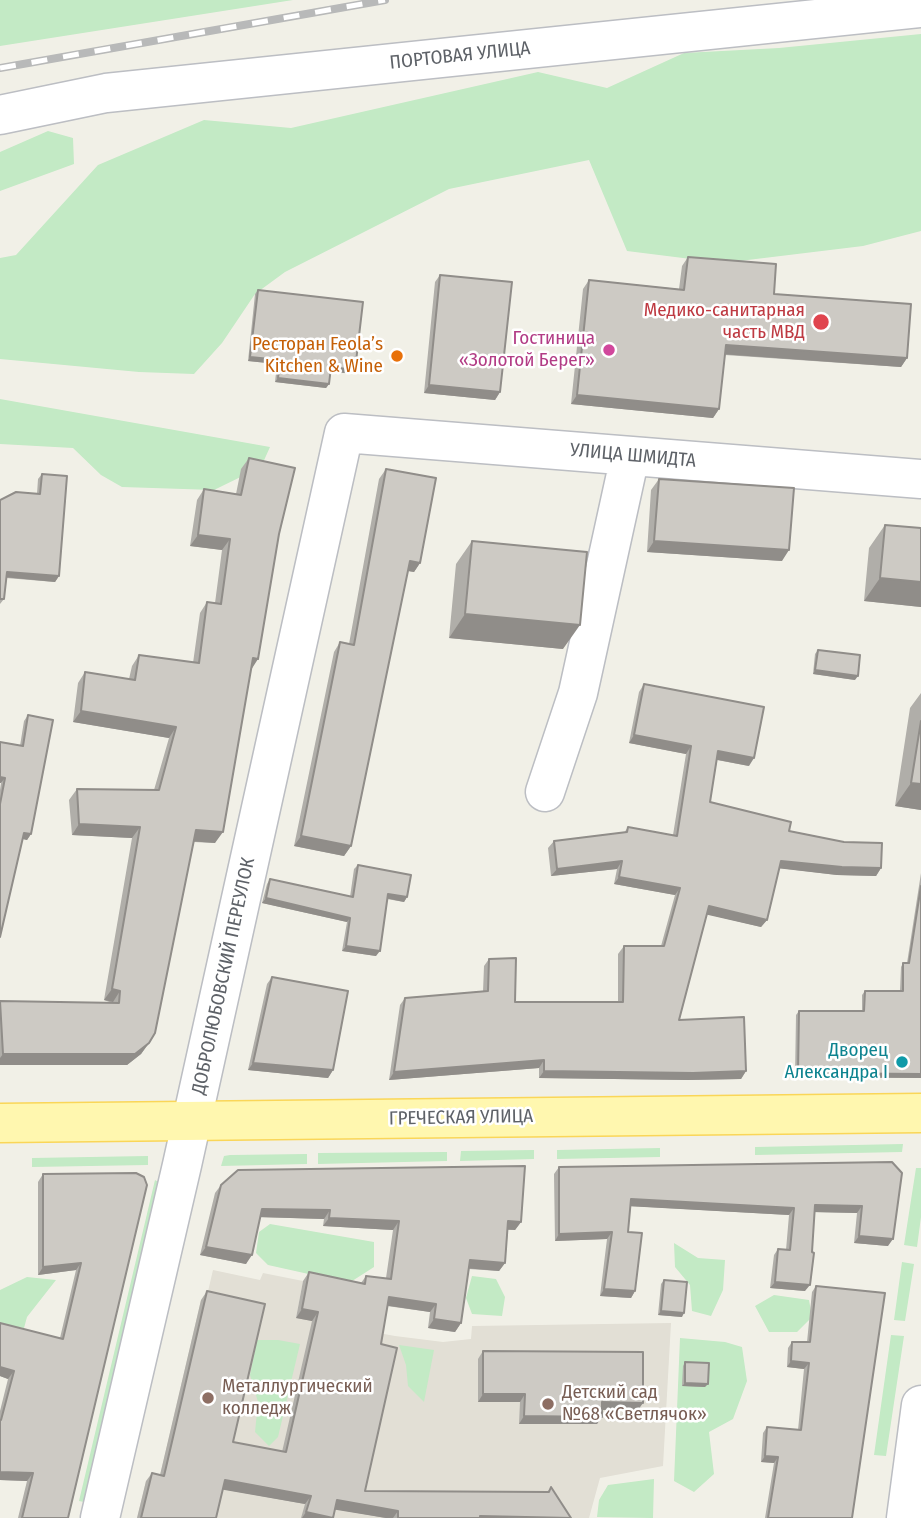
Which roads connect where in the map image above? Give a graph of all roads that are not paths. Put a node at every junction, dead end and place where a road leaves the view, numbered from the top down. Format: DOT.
graph roads {
  1 [pos="921,8"];
  2 [pos="0,115"];
  3 [pos="344,433"];
  4 [pos="630,456"];
  5 [pos="921,479"];
  6 [pos="545,792"];
  7 [pos="921,1113"];
  8 [pos="192,1122"];
  9 [pos="0,1123"];
  10 [pos="921,1405"];
  11 [pos="100,1518"];
  12 [pos="906,1518"];
  1 -- 2 [label="street, ПОРТОВАЯ УЛИЦА"];
  3 -- 4 [label="street, УЛИЦА ШМИДТА"];
  3 -- 8 [label="street, ДОБРОЛЮБОВСКИЙ ПЕРЕУЛОК"];
  4 -- 5 [label="street, УЛИЦА ШМИДТА"];
  4 -- 6 [label="street"];
  7 -- 8 [label="main road, ГРЕЧЕСКАЯ УЛИЦА"];
  8 -- 9 [label="main road, ГРЕЧЕСКАЯ УЛИЦА"];
  8 -- 11 [label="street, ДОБРОЛЮБОВСКИЙ ПЕРЕУЛОК"];
  10 -- 12 [label="street"];
}
